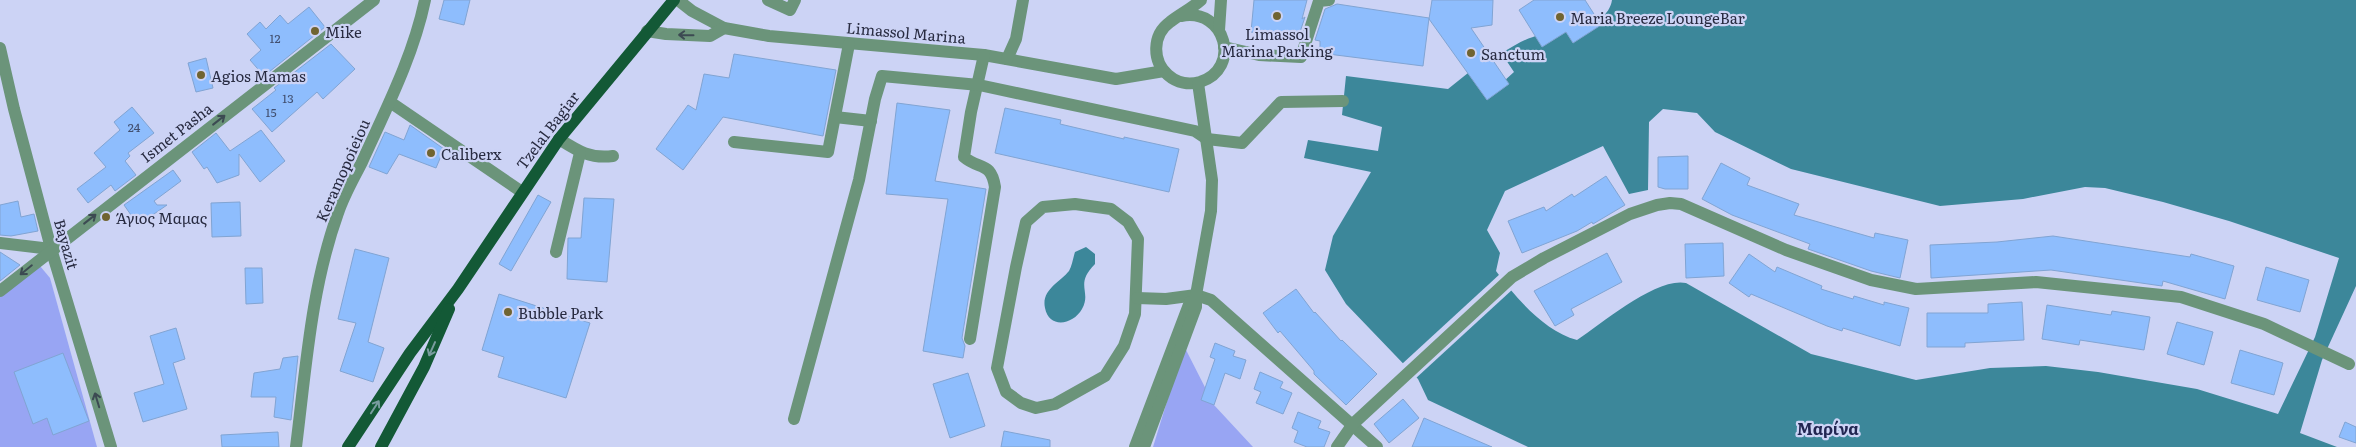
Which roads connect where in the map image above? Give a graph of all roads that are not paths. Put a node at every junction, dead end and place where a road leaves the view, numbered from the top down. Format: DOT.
graph roads {
  1 [pos="374,0"];
  2 [pos="424,0"];
  3 [pos="674,0"];
  4 [pos="678,0"];
  5 [pos="768,0"];
  6 [pos="795,0"];
  7 [pos="1023,0"];
  8 [pos="1201,0"];
  9 [pos="1221,0"];
  10 [pos="1329,0"];
  11 [pos="1180,16"];
  12 [pos="724,28"];
  13 [pos="1219,30"];
  14 [pos="647,31"];
  15 [pos="849,44"];
  16 [pos="1224,47"];
  17 [pos="0,48"];
  18 [pos="984,55"];
  19 [pos="1007,59"];
  20 [pos="1164,71"];
  21 [pos="1198,82"];
  22 [pos="979,85"];
  23 [pos="1343,101"];
  24 [pos="390,102"];
  25 [pos="835,117"];
  26 [pos="871,121"];
  27 [pos="560,139"];
  28 [pos="1207,139"];
  29 [pos="734,142"];
  30 [pos="580,153"];
  31 [pos="613,156"];
  32 [pos="522,192"];
  33 [pos="0,243"];
  34 [pos="51,249"];
  35 [pos="556,252"];
  36 [pos="458,289"];
  37 [pos="0,291"];
  38 [pos="1196,295"];
  39 [pos="1137,298"];
  40 [pos="970,338"];
  41 [pos="2349,364"];
  42 [pos="794,419"];
  43 [pos="1353,424"];
  44 [pos="110,447"];
  45 [pos="296,447"];
  46 [pos="348,447"];
  47 [pos="381,447"];
  48 [pos="1135,447"];
  49 [pos="1144,447"];
  50 [pos="1337,447"];
  51 [pos="1377,447"];
  34 -- 1 [label="street, Ismet Pasha, one-way"];
  2 -- 24 [label="street, Keramopoieiou"];
  3 -- 14 [label="main road, Tzelal Bagiar"];
  4 -- 12 [label="street"];
  5 -- 6 [label="street"];
  7 -- 19 [label="street"];
  8 -- 11 [label="street"];
  9 -- 13 [label="street"];
  10 -- 16 [label="street"];
  11 -- 13 [label="street"];
  11 -- 20 [label="street"];
  12 -- 14 [label="street, Limassol Marina, one-way"];
  12 -- 15 [label="street, Limassol Marina"];
  13 -- 16 [label="street"];
  14 -- 27 [label="main road, Tzelal Bagiar"];
  15 -- 18 [label="street, Limassol Marina"];
  15 -- 25 [label="street"];
  16 -- 21 [label="street"];
  17 -- 34 [label="street, Bayazit"];
  18 -- 19 [label="street, Limassol Marina"];
  18 -- 22 [label="street"];
  19 -- 20 [label="street, Limassol Marina"];
  20 -- 21 [label="street"];
  21 -- 28 [label="street"];
  22 -- 26 [label="street"];
  22 -- 28 [label="street"];
  22 -- 40 [label="street"];
  23 -- 28 [label="street"];
  24 -- 32 [label="street"];
  24 -- 45 [label="street, Keramopoieiou"];
  25 -- 26 [label="street"];
  25 -- 29 [label="street"];
  26 -- 42 [label="street"];
  27 -- 30 [label="street"];
  27 -- 32 [label="main road, Tzelal Bagiar"];
  28 -- 38 [label="street"];
  30 -- 31 [label="street"];
  30 -- 35 [label="street"];
  32 -- 36 [label="main road, Tzelal Bagiar"];
  33 -- 34 [label="street"];
  34 -- 37 [label="street, Ismet Pasha, one-way"];
  44 -- 34 [label="street, Bayazit, one-way"];
  46 -- 36 [label="main road, Tzelal Bagiar, one-way"];
  36 -- 47 [label="main road, Tzelal Bagiar, one-way"];
  38 -- 39 [label="street"];
  38 -- 43 [label="street"];
  38 -- 48 [label="street"];
  38 -- 49 [label="street"];
  39 -- 39 [label="street"];
  41 -- 43 [label="street"];
  43 -- 50 [label="street"];
  43 -- 51 [label="street"];
}
